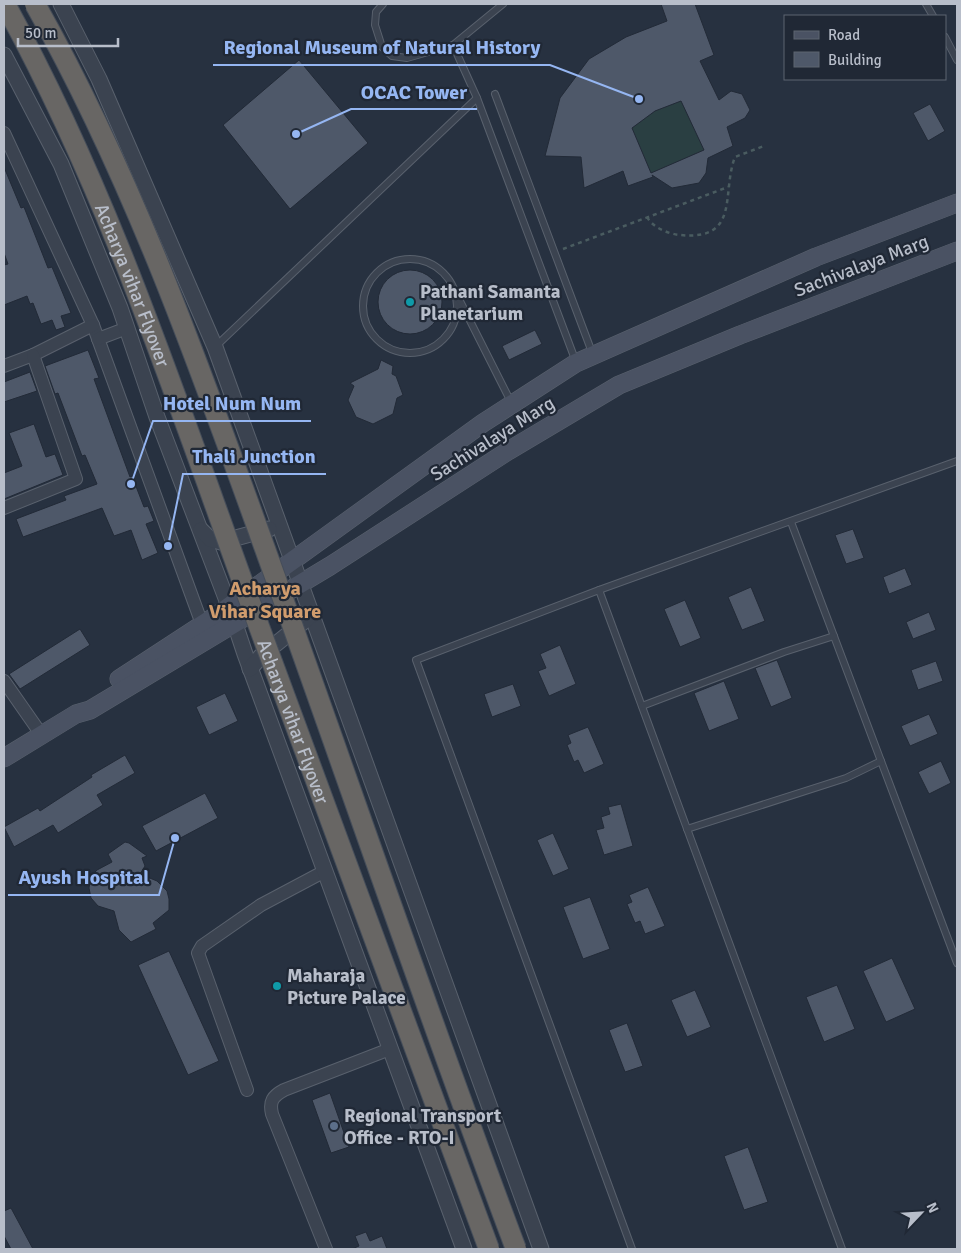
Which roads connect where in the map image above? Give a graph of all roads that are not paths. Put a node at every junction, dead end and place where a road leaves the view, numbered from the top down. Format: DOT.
graph roads {
  1 [pos="5,4"];
  2 [pos="35,4"];
  3 [pos="61,4"];
  4 [pos="383,4"];
  5 [pos="503,4"];
  6 [pos="926,4"];
  7 [pos="932,15"];
  8 [pos="946,39"];
  9 [pos="453,45"];
  10 [pos="4,55"];
  11 [pos="957,60"];
  12 [pos="495,94"];
  13 [pos="477,98"];
  14 [pos="4,133"];
  15 [pos="957,203"];
  16 [pos="957,251"];
  17 [pos="456,294"];
  18 [pos="93,325"];
  19 [pos="126,328"];
  20 [pos="98,339"];
  21 [pos="215,347"];
  22 [pos="32,355"];
  23 [pos="593,356"];
  24 [pos="576,363"];
  25 [pos="4,366"];
  26 [pos="512,404"];
  27 [pos="957,461"];
  28 [pos="4,508"];
  29 [pos="791,522"];
  30 [pos="279,524"];
  31 [pos="200,529"];
  32 [pos="292,559"];
  33 [pos="302,583"];
  34 [pos="599,590"];
  35 [pos="229,606"];
  36 [pos="312,615"];
  37 [pos="202,624"];
  38 [pos="235,624"];
  39 [pos="834,636"];
  40 [pos="250,669"];
  41 [pos="4,681"];
  42 [pos="642,706"];
  43 [pos="76,714"];
  44 [pos="41,734"];
  45 [pos="4,758"];
  46 [pos="881,761"];
  47 [pos="687,829"];
  48 [pos="325,871"];
  49 [pos="957,963"];
  50 [pos="390,1049"];
  51 [pos="247,1090"];
  52 [pos="326,1249"];
  53 [pos="464,1249"];
  54 [pos="488,1249"];
  55 [pos="516,1249"];
  56 [pos="541,1249"];
  57 [pos="632,1249"];
  58 [pos="842,1249"];
  1 -- 54 [label="highway, Acharya vihar Flyover, bridge"];
  2 -- 55 [label="highway, Acharya vihar Flyover, bridge"];
  3 -- 21 [label="street"];
  4 -- 9 [label="lane"];
  5 -- 9 [label="lane"];
  6 -- 7 [label="lane"];
  8 -- 11 [label="lane"];
  9 -- 13 [label="lane"];
  10 -- 19 [label="street"];
  12 -- 23 [label="lane"];
  13 -- 21 [label="lane"];
  13 -- 24 [label="lane"];
  14 -- 18 [label="street"];
  15 -- 23 [label="main road, Sachivalaya Marg"];
  16 -- 33 [label="main road, Sachivalaya Marg"];
  17 -- 17 [label="lane"];
  17 -- 26 [label="lane"];
  18 -- 20 [label="street"];
  18 -- 22 [label="street"];
  19 -- 20 [label="street"];
  19 -- 31 [label="street"];
  20 -- 37 [label="street"];
  21 -- 30 [label="street"];
  22 -- 25 [label="street"];
  22 -- 28 [label="street"];
  23 -- 24 [label="main road, Sachivalaya Marg"];
  24 -- 26 [label="main road, Sachivalaya Marg"];
  26 -- 32 [label="main road, Sachivalaya Marg"];
  27 -- 29 [label="lane"];
  29 -- 34 [label="lane"];
  29 -- 39 [label="lane"];
  30 -- 31 [label="street"];
  30 -- 32 [label="street"];
  31 -- 35 [label="street"];
  32 -- 33 [label="street"];
  32 -- 35 [label="main road, Sachivalaya Marg"];
  33 -- 36 [label="street"];
  33 -- 38 [label="main road, Sachivalaya Marg"];
  34 -- 42 [label="lane"];
  34 -- 57 [label="lane"];
  35 -- 37 [label="main road, Sachivalaya Marg"];
  35 -- 38 [label="street"];
  36 -- 40 [label="street"];
  36 -- 56 [label="street"];
  37 -- 43 [label="main road, Sachivalaya Marg"];
  38 -- 40 [label="street"];
  38 -- 43 [label="main road, Sachivalaya Marg"];
  39 -- 42 [label="lane"];
  39 -- 46 [label="lane"];
  40 -- 48 [label="street"];
  41 -- 44 [label="street"];
  42 -- 47 [label="lane"];
  43 -- 44 [label="main road, Sachivalaya Marg"];
  44 -- 45 [label="main road, Sachivalaya Marg"];
  46 -- 47 [label="lane"];
  46 -- 49 [label="lane"];
  47 -- 58 [label="lane"];
  48 -- 50 [label="street"];
  48 -- 51 [label="street"];
  50 -- 52 [label="street"];
  50 -- 53 [label="street"];
}
